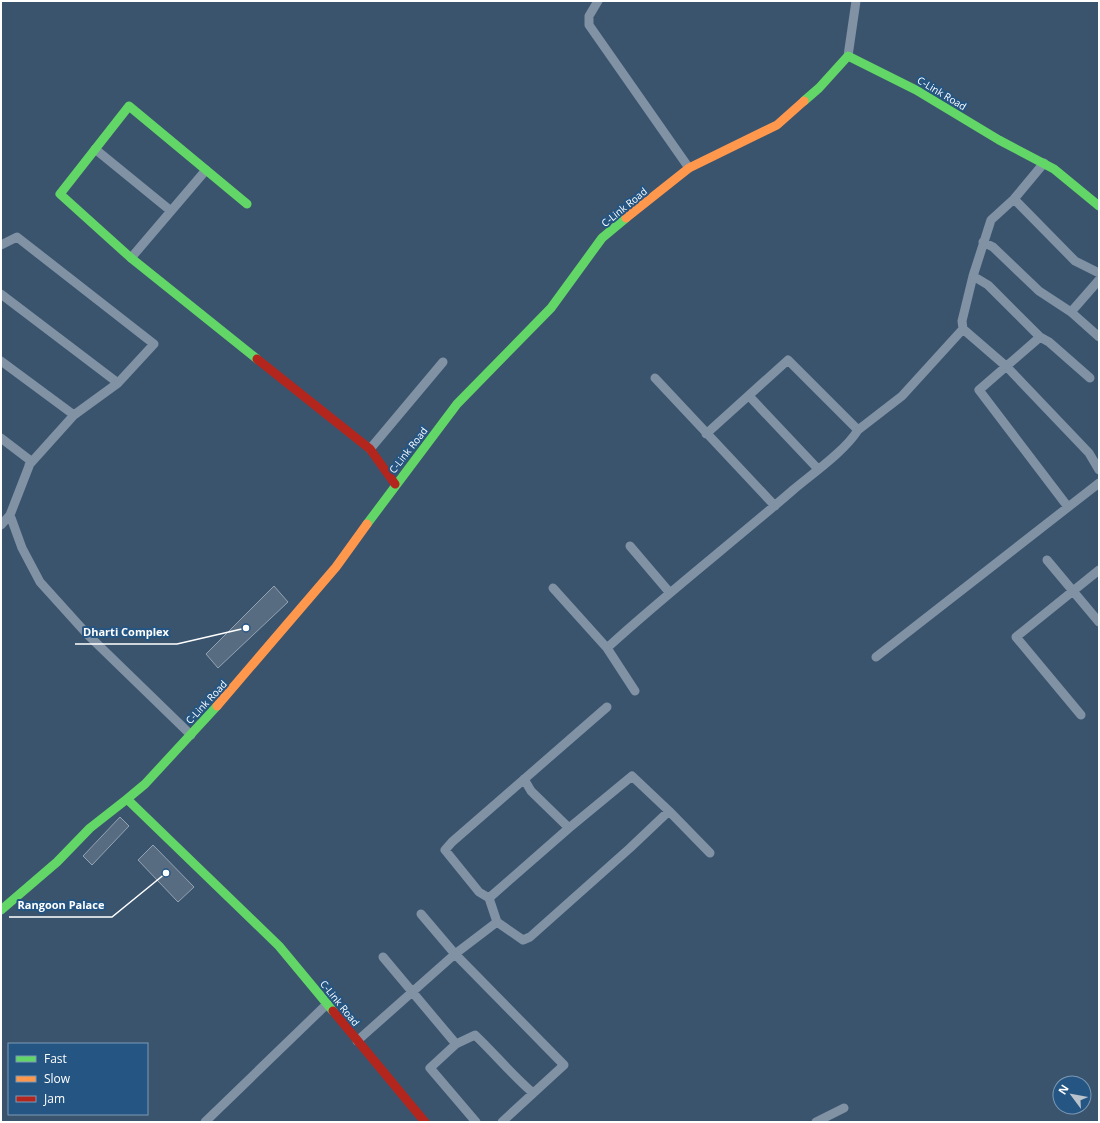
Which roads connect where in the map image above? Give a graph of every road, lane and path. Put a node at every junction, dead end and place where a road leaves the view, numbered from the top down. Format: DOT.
graph roads {
  1 [pos="598,1"];
  2 [pos="856,1"];
  3 [pos="848,56"];
  4 [pos="95,149"];
  5 [pos="1044,163"];
  6 [pos="689,168"];
  7 [pos="206,170"];
  8 [pos="1014,199"];
  9 [pos="247,204"];
  10 [pos="1099,206"];
  11 [pos="171,211"];
  12 [pos="983,242"];
  13 [pos="1,245"];
  14 [pos="131,258"];
  15 [pos="1099,272"];
  16 [pos="973,276"];
  17 [pos="1099,280"];
  18 [pos="1,294"];
  19 [pos="1071,312"];
  20 [pos="963,329"];
  21 [pos="1040,337"];
  22 [pos="1099,337"];
  23 [pos="1,361"];
  24 [pos="443,362"];
  25 [pos="1007,367"];
  26 [pos="655,378"];
  27 [pos="1090,378"];
  28 [pos="118,383"];
  29 [pos="750,397"];
  30 [pos="74,415"];
  31 [pos="858,430"];
  32 [pos="706,434"];
  33 [pos="1,438"];
  34 [pos="370,450"];
  35 [pos="29,465"];
  36 [pos="818,469"];
  37 [pos="1099,470"];
  38 [pos="1099,483"];
  39 [pos="395,484"];
  40 [pos="775,506"];
  41 [pos="1068,507"];
  42 [pos="10,515"];
  43 [pos="1,525"];
  44 [pos="630,546"];
  45 [pos="1047,560"];
  46 [pos="1099,570"];
  47 [pos="553,588"];
  48 [pos="1073,591"];
  49 [pos="670,593"];
  50 [pos="1099,622"];
  51 [pos="607,648"];
  52 [pos="876,657"];
  53 [pos="635,691"];
  54 [pos="607,707"];
  55 [pos="1081,715"];
  56 [pos="190,735"];
  57 [pos="524,779"];
  58 [pos="127,799"];
  59 [pos="669,811"];
  60 [pos="568,828"];
  61 [pos="710,853"];
  62 [pos="489,898"];
  63 [pos="1,910"];
  64 [pos="421,914"];
  65 [pos="496,922"];
  66 [pos="455,954"];
  67 [pos="383,957"];
  68 [pos="412,993"];
  69 [pos="326,1004"];
  70 [pos="357,1041"];
  71 [pos="456,1044"];
  72 [pos="533,1093"];
  73 [pos="844,1108"];
  74 [pos="205,1122"];
  75 [pos="425,1122"];
  76 [pos="476,1122"];
  77 [pos="502,1122"];
  78 [pos="816,1122"];
  1 -- 6 [label="street"];
  2 -- 3 [label="street"];
  3 -- 5 [label="street, C-Link Road"];
  3 -- 6 [label="street, C-Link Road"];
  4 -- 7 [label="street"];
  4 -- 11 [label="street"];
  4 -- 14 [label="street"];
  5 -- 8 [label="street"];
  5 -- 10 [label="street, C-Link Road"];
  6 -- 39 [label="street, C-Link Road"];
  7 -- 9 [label="street"];
  7 -- 11 [label="street"];
  8 -- 12 [label="street"];
  8 -- 15 [label="street"];
  11 -- 14 [label="street"];
  12 -- 16 [label="street"];
  12 -- 19 [label="street"];
  13 -- 28 [label="street"];
  14 -- 34 [label="street"];
  16 -- 20 [label="street"];
  16 -- 21 [label="street"];
  17 -- 19 [label="street"];
  18 -- 28 [label="street"];
  19 -- 22 [label="street"];
  20 -- 25 [label="street"];
  20 -- 31 [label="street"];
  21 -- 25 [label="street"];
  21 -- 27 [label="street"];
  23 -- 30 [label="street"];
  24 -- 34 [label="street"];
  25 -- 37 [label="street"];
  25 -- 41 [label="street"];
  26 -- 32 [label="street"];
  28 -- 30 [label="street"];
  29 -- 31 [label="street"];
  29 -- 32 [label="street"];
  29 -- 36 [label="street"];
  30 -- 35 [label="street"];
  31 -- 36 [label="street"];
  32 -- 40 [label="street"];
  33 -- 35 [label="street"];
  34 -- 39 [label="street"];
  35 -- 42 [label="street"];
  36 -- 40 [label="street"];
  38 -- 41 [label="street"];
  39 -- 56 [label="street, C-Link Road"];
  40 -- 49 [label="street"];
  41 -- 52 [label="street"];
  42 -- 43 [label="street"];
  42 -- 56 [label="street"];
  44 -- 49 [label="street"];
  45 -- 48 [label="street"];
  46 -- 48 [label="street"];
  47 -- 51 [label="street"];
  48 -- 50 [label="street"];
  48 -- 55 [label="street"];
  49 -- 51 [label="street"];
  51 -- 53 [label="street"];
  54 -- 57 [label="street"];
  56 -- 58 [label="street, C-Link Road"];
  57 -- 60 [label="street"];
  57 -- 62 [label="street"];
  58 -- 63 [label="street"];
  58 -- 69 [label="street, C-Link Road"];
  59 -- 60 [label="street"];
  59 -- 61 [label="street"];
  59 -- 65 [label="street"];
  60 -- 62 [label="street"];
  62 -- 65 [label="street"];
  64 -- 66 [label="street"];
  65 -- 66 [label="street"];
  66 -- 68 [label="street"];
  66 -- 72 [label="street"];
  67 -- 68 [label="street"];
  68 -- 70 [label="street"];
  68 -- 71 [label="street"];
  69 -- 70 [label="street, C-Link Road"];
  69 -- 74 [label="street"];
  70 -- 75 [label="street, C-Link Road"];
  71 -- 72 [label="street"];
  71 -- 76 [label="street"];
  72 -- 77 [label="street"];
  73 -- 78 [label="street"];
}
